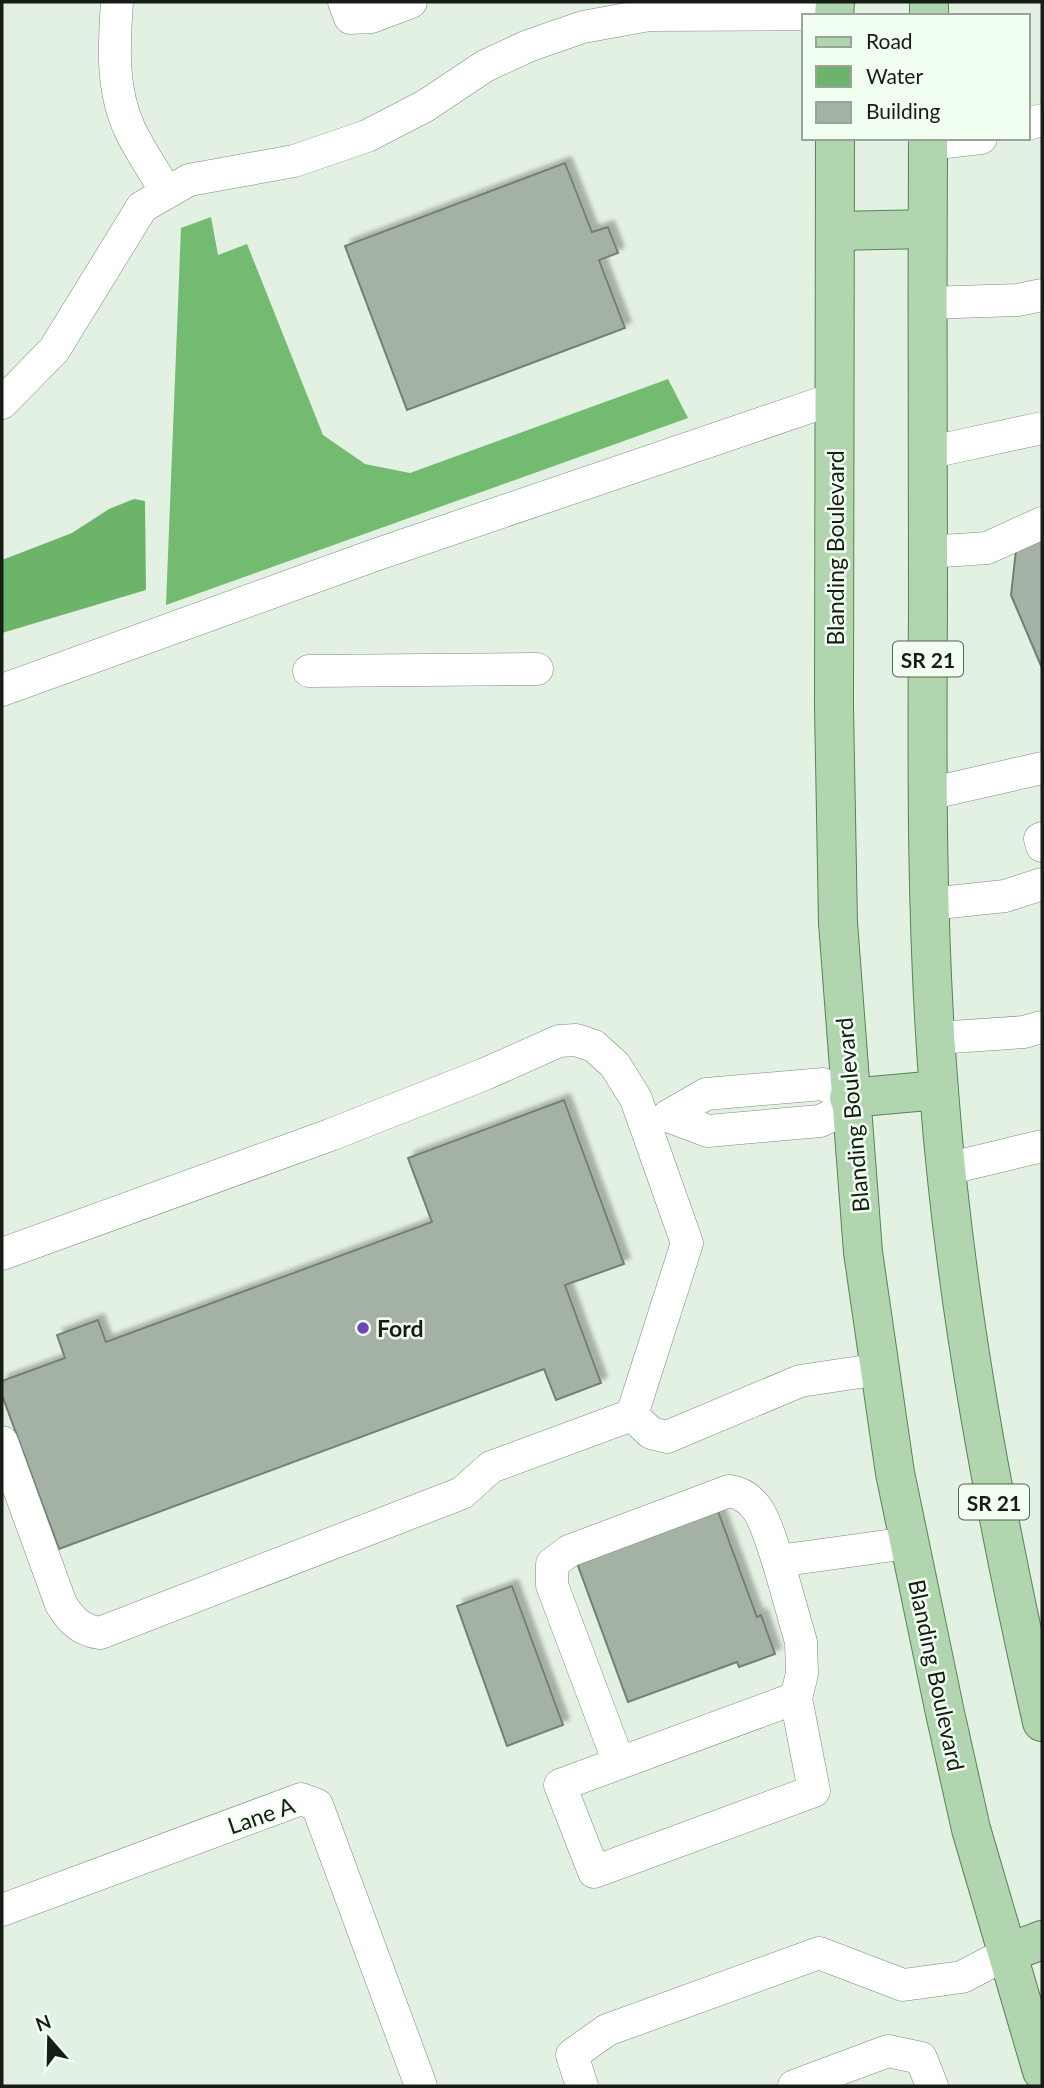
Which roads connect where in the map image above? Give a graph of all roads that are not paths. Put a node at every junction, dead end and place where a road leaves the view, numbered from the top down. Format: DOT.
graph roads {
  1 [pos="117,2"];
  2 [pos="344,2"];
  3 [pos="411,2"];
  4 [pos="834,11"];
  5 [pos="835,140"];
  6 [pos="946,140"];
  7 [pos="928,141"];
  8 [pos="166,191"];
  9 [pos="927,229"];
  10 [pos="836,231"];
  11 [pos="1042,295"];
  12 [pos="927,303"];
  13 [pos="836,398"];
  14 [pos="2,403"];
  15 [pos="1042,428"];
  16 [pos="927,453"];
  17 [pos="1042,523"];
  18 [pos="928,552"];
  19 [pos="537,668"];
  20 [pos="309,671"];
  21 [pos="2,690"];
  22 [pos="1042,768"];
  23 [pos="928,794"];
  24 [pos="1042,838"];
  25 [pos="1042,846"];
  26 [pos="1042,884"];
  27 [pos="930,904"];
  28 [pos="1042,1027"];
  29 [pos="937,1038"];
  30 [pos="939,1090"];
  31 [pos="849,1098"];
  32 [pos="657,1119"];
  33 [pos="1042,1146"];
  34 [pos="947,1169"];
  35 [pos="2,1254"];
  36 [pos="880,1368"];
  37 [pos="632,1415"];
  38 [pos="2,1443"];
  39 [pos="908,1543"];
  40 [pos="778,1561"];
  41 [pos="796,1698"];
  42 [pos="1042,1722"];
  43 [pos="619,1763"];
  44 [pos="2,1910"];
  45 [pos="1025,1946"];
  46 [pos="1042,2071"];
  47 [pos="421,2086"];
  48 [pos="582,2086"];
  49 [pos="794,2086"];
  50 [pos="932,2086"];
  1 -- 8 [label="street"];
  2 -- 3 [label="street"];
  4 -- 8 [label="street"];
  5 -- 10 [label="main road, Blanding Boulevard"];
  6 -- 7 [label="street"];
  7 -- 9 [label="main road, SR 21"];
  8 -- 14 [label="street"];
  9 -- 10 [label="main road"];
  9 -- 12 [label="main road, SR 21"];
  10 -- 13 [label="main road, Blanding Boulevard"];
  11 -- 12 [label="street"];
  12 -- 16 [label="main road, SR 21"];
  13 -- 21 [label="street"];
  13 -- 31 [label="main road, Blanding Boulevard"];
  15 -- 16 [label="street"];
  16 -- 18 [label="main road, SR 21"];
  17 -- 18 [label="street"];
  18 -- 23 [label="main road, SR 21"];
  19 -- 20 [label="street"];
  22 -- 23 [label="street"];
  23 -- 27 [label="main road, SR 21"];
  24 -- 25 [label="street"];
  26 -- 27 [label="street"];
  27 -- 29 [label="main road, SR 21"];
  28 -- 29 [label="street"];
  29 -- 30 [label="main road, SR 21"];
  30 -- 31 [label="main road"];
  30 -- 34 [label="main road, SR 21"];
  31 -- 32 [label="street"];
  31 -- 36 [label="main road, Blanding Boulevard"];
  32 -- 35 [label="street"];
  32 -- 37 [label="street"];
  33 -- 34 [label="street"];
  34 -- 42 [label="main road, SR 21"];
  36 -- 37 [label="street"];
  36 -- 39 [label="main road, Blanding Boulevard"];
  37 -- 38 [label="street"];
  39 -- 40 [label="street"];
  39 -- 45 [label="main road, Blanding Boulevard"];
  40 -- 41 [label="street"];
  40 -- 43 [label="street"];
  41 -- 43 [label="street"];
  41 -- 43 [label="street"];
  44 -- 47 [label="street, Lane A"];
  45 -- 46 [label="main road, Blanding Boulevard"];
  45 -- 48 [label="street"];
  49 -- 50 [label="street"];
}
